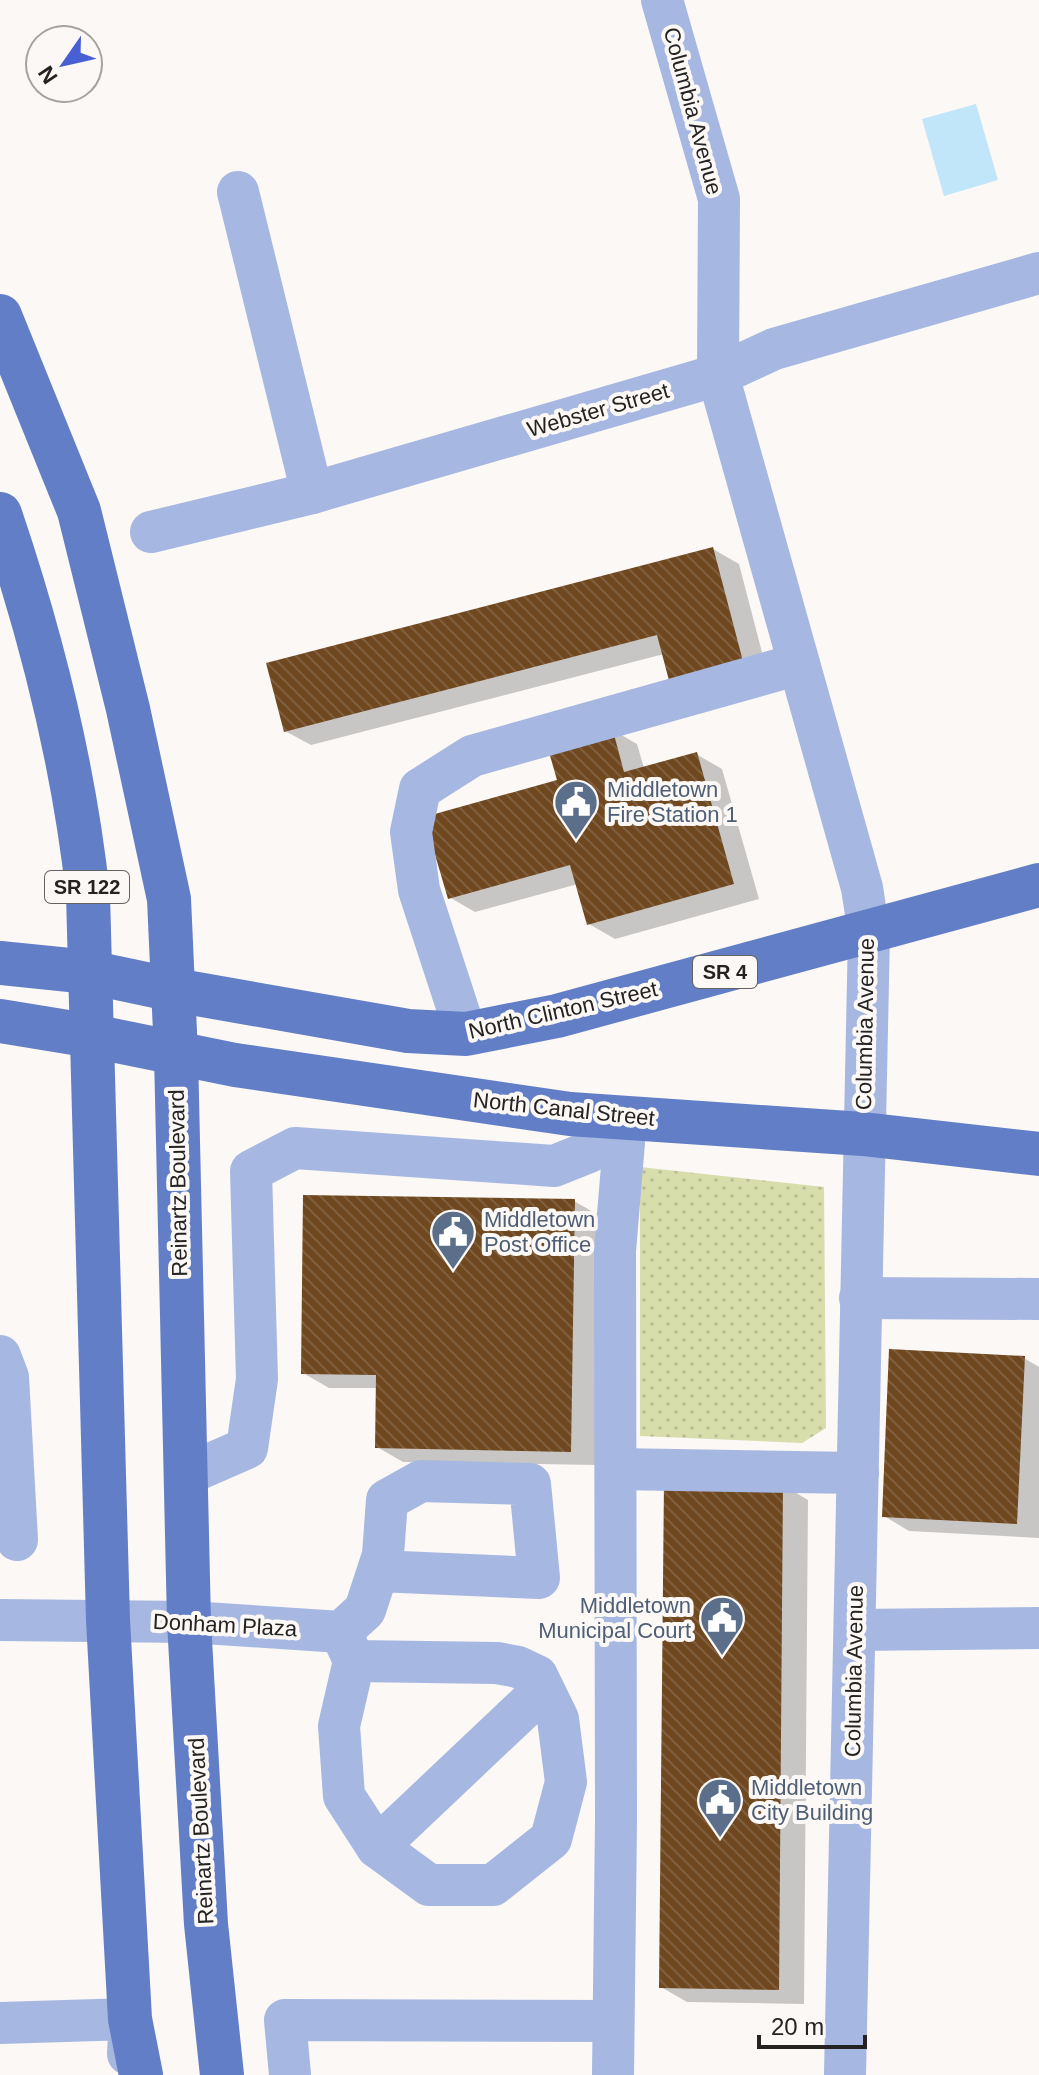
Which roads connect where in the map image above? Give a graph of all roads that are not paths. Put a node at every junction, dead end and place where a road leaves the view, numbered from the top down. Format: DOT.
graph roads {
  1 [pos="662,0"];
  2 [pos="238,192"];
  3 [pos="1039,273"];
  4 [pos="0,316"];
  5 [pos="718,375"];
  6 [pos="312,493"];
  7 [pos="0,514"];
  8 [pos="151,532"];
  9 [pos="10,574"];
  10 [pos="799,664"];
  11 [pos="1039,885"];
  12 [pos="869,933"];
  13 [pos="0,963"];
  14 [pos="89,972"];
  15 [pos="174,990"];
  16 [pos="0,1021"];
  17 [pos="466,1034"];
  18 [pos="92,1036"];
  19 [pos="176,1054"];
  20 [pos="626,1118"];
  21 [pos="863,1134"];
  22 [pos="1039,1154"];
  23 [pos="860,1298"];
  24 [pos="1039,1299"];
  25 [pos="0,1356"];
  26 [pos="616,1469"];
  27 [pos="858,1473"];
  28 [pos="185,1475"];
  29 [pos="17,1540"];
  30 [pos="378,1571"];
  31 [pos="0,1620"];
  32 [pos="108,1620"];
  33 [pos="189,1622"];
  34 [pos="1039,1628"];
  35 [pos="855,1630"];
  36 [pos="348,1647"];
  37 [pos="543,1690"];
  38 [pos="377,1847"];
  39 [pos="130,2019"];
  40 [pos="613,2021"];
  41 [pos="0,2023"];
  42 [pos="127,2075"];
  43 [pos="141,2075"];
  44 [pos="222,2075"];
  45 [pos="290,2075"];
  46 [pos="613,2075"];
  47 [pos="845,2075"];
  1 -- 5 [label="street, Columbia Avenue"];
  2 -- 6 [label="street"];
  3 -- 5 [label="street, Webster Street"];
  4 -- 15 [label="main road, Reinartz Boulevard"];
  5 -- 6 [label="street, Webster Street"];
  5 -- 10 [label="street, Columbia Avenue"];
  6 -- 8 [label="street, Webster Street"];
  7 -- 9 [label="main road, SR 122"];
  9 -- 14 [label="main road, SR 122"];
  10 -- 12 [label="street, Columbia Avenue"];
  10 -- 17 [label="street"];
  11 -- 12 [label="main road, North Clinton Street / SR 4"];
  12 -- 17 [label="main road, North Clinton Street / SR 4"];
  12 -- 21 [label="street, Columbia Avenue"];
  13 -- 14 [label="main road, SR 4"];
  14 -- 15 [label="main road, SR 4"];
  14 -- 18 [label="main road, SR 122"];
  15 -- 17 [label="main road, North Clinton Street / SR 4"];
  15 -- 19 [label="main road, Reinartz Boulevard"];
  16 -- 18 [label="main road, North Canal Street"];
  18 -- 19 [label="main road, North Canal Street"];
  18 -- 32 [label="main road, SR 122"];
  19 -- 20 [label="main road, North Canal Street"];
  19 -- 28 [label="main road, Reinartz Boulevard"];
  20 -- 21 [label="main road, North Canal Street"];
  20 -- 26 [label="street"];
  20 -- 28 [label="street"];
  21 -- 22 [label="main road, North Canal Street"];
  21 -- 23 [label="street, Columbia Avenue"];
  23 -- 24 [label="street"];
  23 -- 27 [label="street, Columbia Avenue"];
  25 -- 29 [label="street"];
  26 -- 27 [label="street"];
  26 -- 40 [label="street"];
  27 -- 35 [label="street, Columbia Avenue"];
  28 -- 33 [label="main road, Reinartz Boulevard"];
  30 -- 36 [label="street"];
  31 -- 32 [label="street, Donham Plaza"];
  32 -- 33 [label="street, Donham Plaza"];
  32 -- 39 [label="main road, SR 122"];
  33 -- 36 [label="street, Donham Plaza"];
  33 -- 44 [label="main road, Reinartz Boulevard"];
  34 -- 35 [label="street"];
  35 -- 47 [label="street, Columbia Avenue"];
  36 -- 37 [label="street, Donham Plaza"];
  36 -- 38 [label="street"];
  37 -- 38 [label="street"];
  37 -- 38 [label="street"];
  39 -- 41 [label="street"];
  39 -- 42 [label="street"];
  39 -- 43 [label="main road, SR 122"];
  40 -- 45 [label="street"];
  40 -- 46 [label="street"];
}
